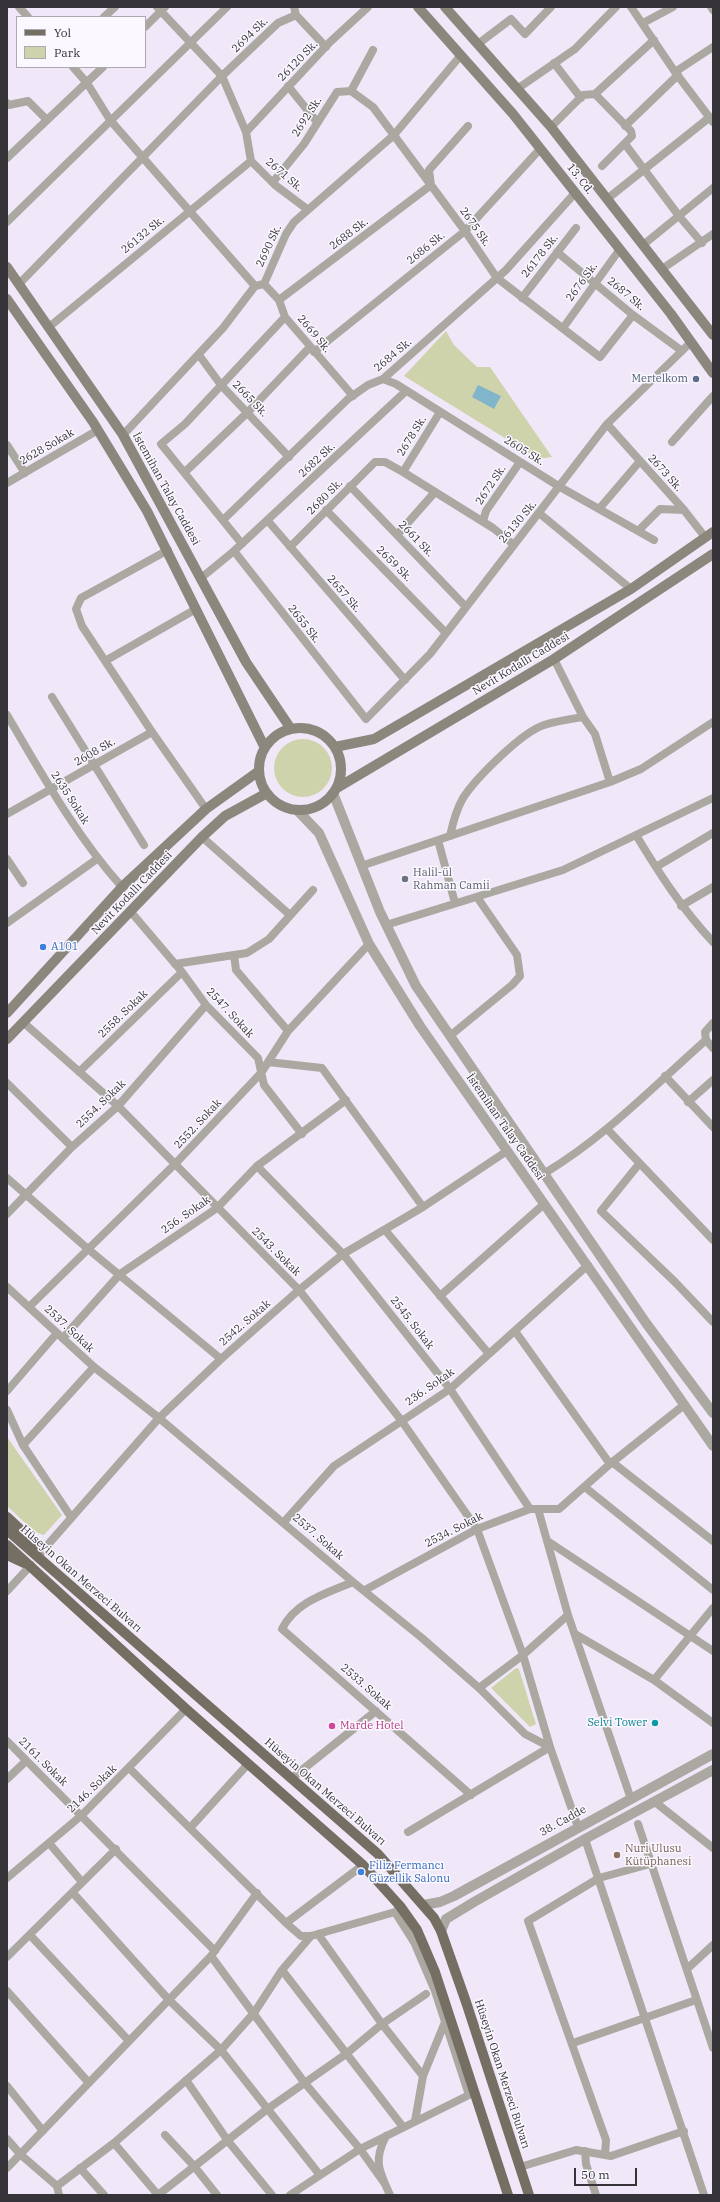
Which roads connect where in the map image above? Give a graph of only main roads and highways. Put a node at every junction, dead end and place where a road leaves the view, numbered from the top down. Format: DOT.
graph roads {
  1 [pos="418,7"];
  2 [pos="445,7"];
  3 [pos="7,267"];
  4 [pos="7,300"];
  5 [pos="712,331"];
  6 [pos="713,373"];
  7 [pos="709,535"];
  8 [pos="713,554"];
  9 [pos="291,729"];
  10 [pos="335,747"];
  11 [pos="265,748"];
  12 [pos="259,770"];
  13 [pos="335,791"];
  14 [pos="267,793"];
  15 [pos="7,1013"];
  16 [pos="7,1039"];
  17 [pos="7,1517"];
  18 [pos="7,1530"];
  19 [pos="7,1545"];
  20 [pos="7,1555"];
  21 [pos="37,1557"];
  22 [pos="31,1566"];
  23 [pos="508,2195"];
  24 [pos="529,2195"];
  1 -- 6 [label="main road, 13. Cd."];
  2 -- 5 [label="main road, 13. Cd."];
  3 -- 9 [label="main road, İstemihan Talay Caddesi"];
  4 -- 11 [label="main road"];
  7 -- 10 [label="main road"];
  8 -- 13 [label="main road, Nevit Kodallı Caddesi"];
  9 -- 10 [label="main road"];
  9 -- 11 [label="main road"];
  10 -- 13 [label="main road"];
  11 -- 12 [label="main road"];
  12 -- 14 [label="main road"];
  12 -- 15 [label="main road, Nevit Kodallı Caddesi"];
  13 -- 14 [label="main road"];
  14 -- 16 [label="main road, Nevit Kodallı Caddesi"];
  17 -- 21 [label="main road"];
  18 -- 21 [label="main road, Hüseyin Okan Merzeci Bulvarı"];
  19 -- 22 [label="main road, Hüseyin Okan Merzeci Bulvarı"];
  20 -- 22 [label="main road"];
  21 -- 24 [label="main road, Hüseyin Okan Merzeci Bulvarı"];
  22 -- 23 [label="main road, Hüseyin Okan Merzeci Bulvarı"];
}
